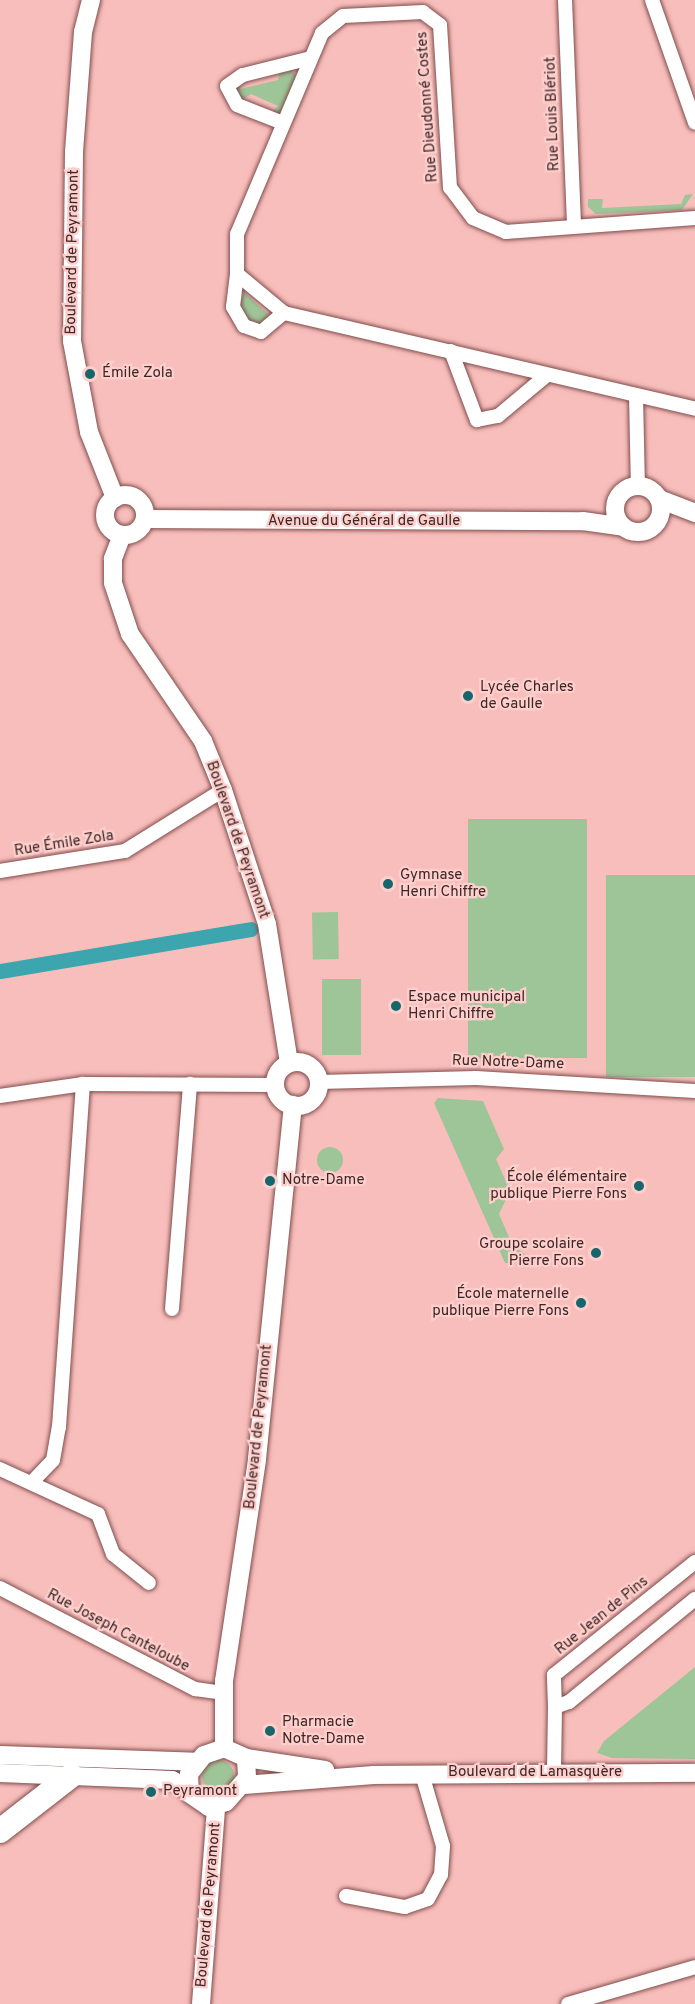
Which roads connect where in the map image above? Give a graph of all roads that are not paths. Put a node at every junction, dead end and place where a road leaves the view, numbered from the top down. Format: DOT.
graph roads {
  1 [pos="91,0"];
  2 [pos="565,0"];
  3 [pos="652,0"];
  4 [pos="311,58"];
  5 [pos="284,123"];
  6 [pos="695,123"];
  7 [pos="695,218"];
  8 [pos="574,226"];
  9 [pos="237,274"];
  10 [pos="284,313"];
  11 [pos="451,351"];
  12 [pos="547,375"];
  13 [pos="636,395"];
  14 [pos="695,409"];
  15 [pos="638,487"];
  16 [pos="115,498"];
  17 [pos="658,499"];
  18 [pos="616,503"];
  19 [pos="695,515"];
  20 [pos="145,519"];
  21 [pos="658,520"];
  22 [pos="583,521"];
  23 [pos="624,527"];
  24 [pos="122,535"];
  25 [pos="223,790"];
  26 [pos="0,871"];
  27 [pos="289,1063"];
  28 [pos="320,1082"];
  29 [pos="83,1084"];
  30 [pos="190,1084"];
  31 [pos="275,1085"];
  32 [pos="695,1091"];
  33 [pos="0,1096"];
  34 [pos="293,1105"];
  35 [pos="172,1309"];
  36 [pos="0,1469"];
  37 [pos="32,1482"];
  38 [pos="695,1562"];
  39 [pos="149,1583"];
  40 [pos="0,1588"];
  41 [pos="695,1599"];
  42 [pos="223,1693"];
  43 [pos="555,1707"];
  44 [pos="224,1748"];
  45 [pos="0,1755"];
  46 [pos="246,1758"];
  47 [pos="196,1762"];
  48 [pos="554,1770"];
  49 [pos="0,1773"];
  50 [pos="695,1773"];
  51 [pos="422,1774"];
  52 [pos="374,1775"];
  53 [pos="71,1776"];
  54 [pos="244,1785"];
  55 [pos="189,1789"];
  56 [pos="216,1807"];
  57 [pos="0,1831"];
  58 [pos="346,1896"];
  59 [pos="695,1967"];
  60 [pos="201,2004"];
  61 [pos="568,2004"];
  1 -- 16 [label="street, Boulevard de Peyramont"];
  2 -- 8 [label="street, Rue Louis Blériot"];
  3 -- 6 [label="street"];
  4 -- 5 [label="street, Rue Dieudonné Costes"];
  4 -- 5 [label="street"];
  4 -- 8 [label="street, Rue Dieudonné Costes"];
  5 -- 9 [label="street, Rue Dieudonné Costes"];
  7 -- 8 [label="street, Rue Dieudonné Costes"];
  9 -- 10 [label="street"];
  9 -- 10 [label="street, Rue Dieudonné Costes"];
  10 -- 11 [label="street"];
  11 -- 12 [label="street"];
  11 -- 12 [label="street"];
  12 -- 13 [label="street"];
  13 -- 14 [label="street"];
  13 -- 15 [label="street"];
  15 -- 17 [label="street"];
  15 -- 18 [label="street"];
  16 -- 20 [label="street"];
  16 -- 24 [label="street"];
  17 -- 19 [label="street"];
  17 -- 21 [label="street"];
  18 -- 22 [label="street, Avenue du Général de Gaulle"];
  18 -- 23 [label="street"];
  19 -- 21 [label="street"];
  20 -- 22 [label="street, Avenue du Général de Gaulle"];
  20 -- 24 [label="street"];
  21 -- 23 [label="street"];
  22 -- 23 [label="street, Avenue du Général de Gaulle"];
  24 -- 25 [label="street, Boulevard de Peyramont"];
  25 -- 26 [label="street, Rue Émile Zola"];
  25 -- 27 [label="street, Boulevard de Peyramont"];
  27 -- 28 [label="street"];
  27 -- 31 [label="street"];
  28 -- 32 [label="street, Rue Notre-Dame"];
  28 -- 34 [label="street"];
  29 -- 30 [label="street"];
  29 -- 33 [label="street"];
  29 -- 37 [label="street"];
  30 -- 31 [label="street"];
  30 -- 35 [label="street"];
  31 -- 34 [label="street"];
  34 -- 42 [label="street, Boulevard de Peyramont"];
  36 -- 37 [label="street"];
  37 -- 39 [label="street"];
  38 -- 43 [label="street, Rue Jean de Pins"];
  40 -- 42 [label="street, Rue Joseph Canteloube"];
  41 -- 43 [label="street"];
  42 -- 44 [label="street, Boulevard de Peyramont"];
  43 -- 48 [label="street, Rue Jean de Pins"];
  44 -- 46 [label="street"];
  44 -- 47 [label="street"];
  45 -- 47 [label="street"];
  46 -- 52 [label="street, Boulevard de Lamasquère"];
  46 -- 54 [label="street"];
  47 -- 55 [label="street"];
  48 -- 50 [label="street, Boulevard de Lamasquère"];
  48 -- 51 [label="street, Boulevard de Lamasquère"];
  49 -- 53 [label="street"];
  51 -- 52 [label="street, Boulevard de Lamasquère"];
  51 -- 58 [label="street"];
  52 -- 54 [label="street, Boulevard de Lamasquère"];
  53 -- 55 [label="street"];
  53 -- 57 [label="highway"];
  54 -- 56 [label="street"];
  55 -- 56 [label="street"];
  56 -- 60 [label="street, Boulevard de Peyramont"];
  59 -- 61 [label="street"];
}
